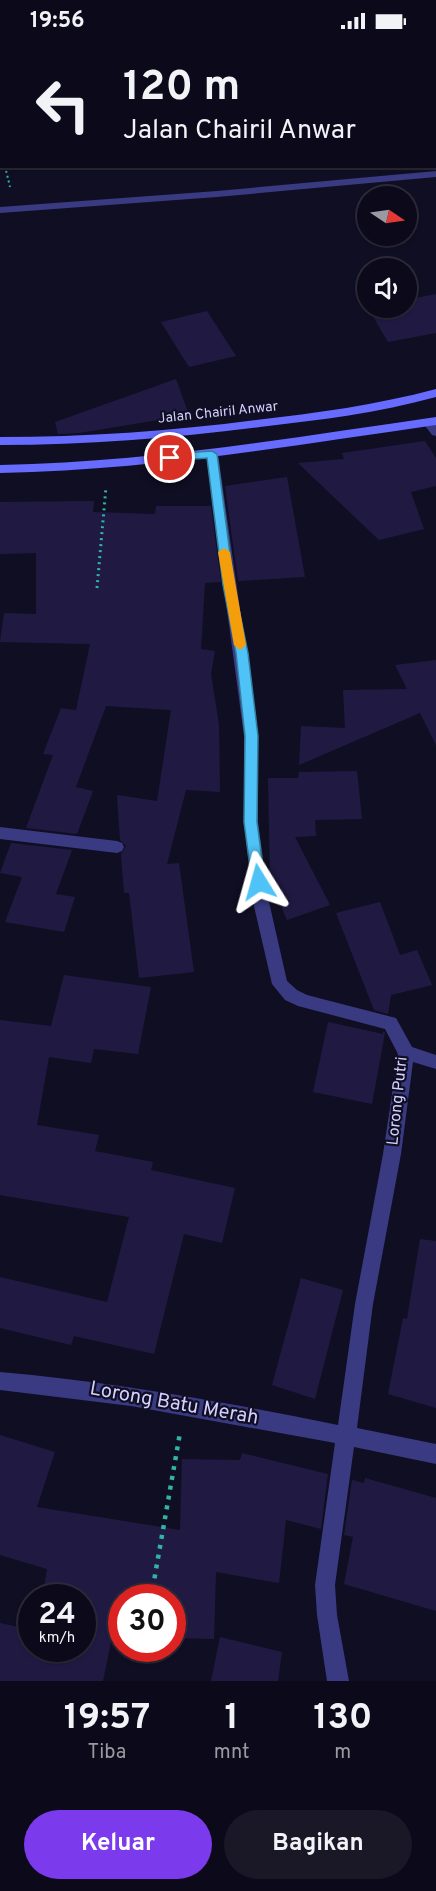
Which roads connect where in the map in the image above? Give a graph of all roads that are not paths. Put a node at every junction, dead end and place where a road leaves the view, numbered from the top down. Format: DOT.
graph roads {
  1 [pos="436,174"];
  2 [pos="0,210"];
  3 [pos="436,393"];
  4 [pos="434,425"];
  5 [pos="0,441"];
  6 [pos="212,454"];
  7 [pos="0,469"];
  8 [pos="0,833"];
  9 [pos="117,847"];
  10 [pos="406,1053"];
  11 [pos="436,1062"];
  12 [pos="0,1381"];
  13 [pos="346,1436"];
  14 [pos="436,1454"];
  15 [pos="338,1681"];
  1 -- 2 [label="street"];
  3 -- 5 [label="main road, Jalan Chairil Anwar"];
  4 -- 6 [label="main road"];
  6 -- 7 [label="main road"];
  6 -- 10 [label="street, Lorong Putri"];
  8 -- 9 [label="street"];
  10 -- 11 [label="street"];
  10 -- 13 [label="street, Lorong Putri"];
  12 -- 13 [label="street, Lorong Batu Merah"];
  13 -- 14 [label="street, Lorong Batu Merah"];
  13 -- 15 [label="street"];
}
